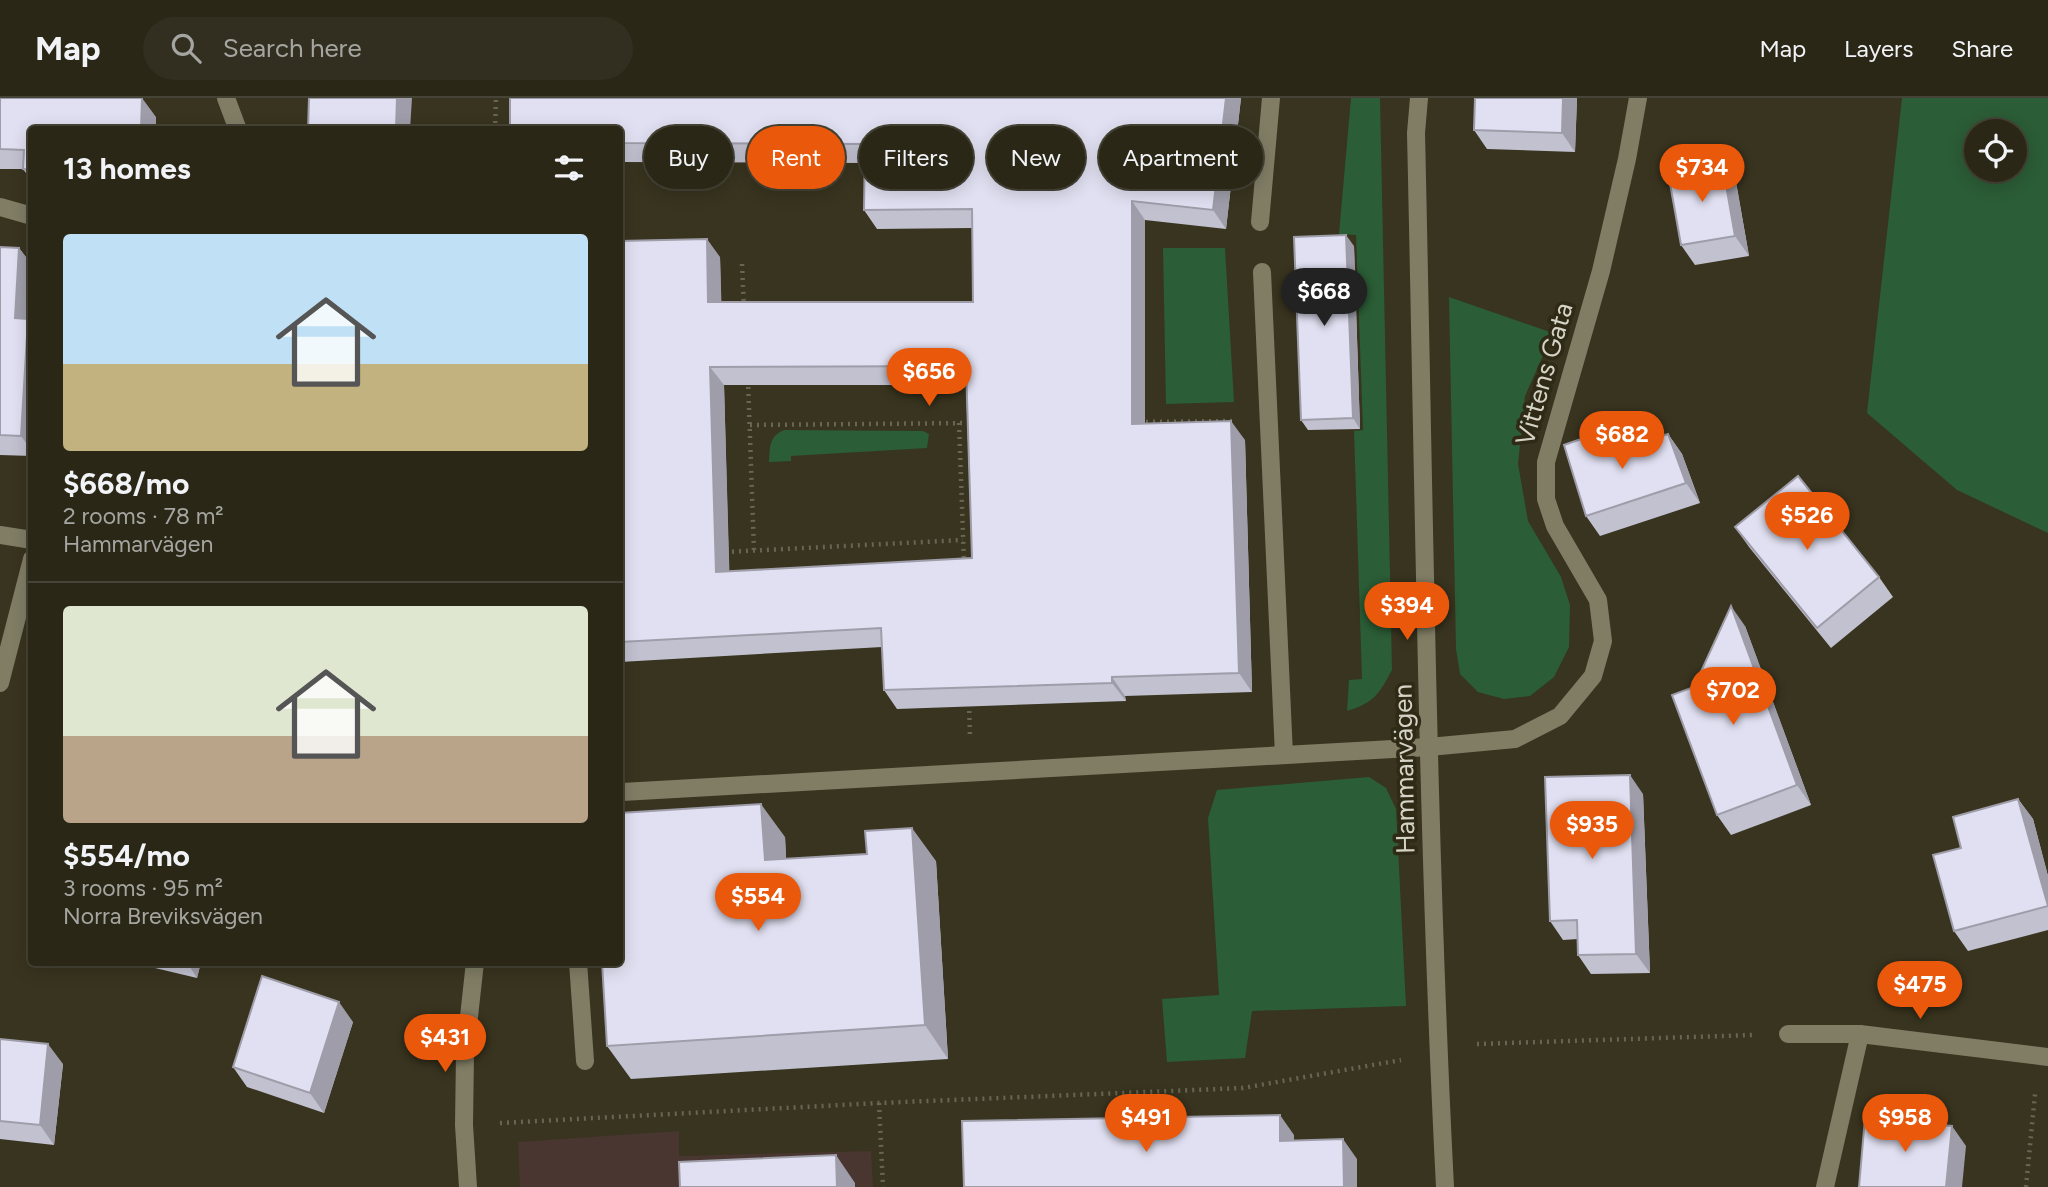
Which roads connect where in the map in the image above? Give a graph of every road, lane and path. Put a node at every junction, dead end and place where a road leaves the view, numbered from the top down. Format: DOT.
graph roads {
  1 [pos="226,98"];
  2 [pos="496,98"];
  3 [pos="1271,98"];
  4 [pos="1419,98"];
  5 [pos="1638,98"];
  6 [pos="236,126"];
  7 [pos="495,126"];
  8 [pos="0,207"];
  9 [pos="28,215"];
  10 [pos="1260,222"];
  11 [pos="743,264"];
  12 [pos="1262,272"];
  13 [pos="745,317"];
  14 [pos="747,371"];
  15 [pos="1268,421"];
  16 [pos="1133,422"];
  17 [pos="958,423"];
  18 [pos="985,423"];
  19 [pos="750,425"];
  20 [pos="0,536"];
  21 [pos="28,540"];
  22 [pos="963,540"];
  23 [pos="754,551"];
  24 [pos="714,553"];
  25 [pos="964,567"];
  26 [pos="28,575"];
  27 [pos="0,684"];
  28 [pos="969,691"];
  29 [pos="1429,747"];
  30 [pos="1284,755"];
  31 [pos="972,773"];
  32 [pos="623,792"];
  33 [pos="475,966"];
  34 [pos="578,966"];
  35 [pos="1788,1034"];
  36 [pos="1860,1034"];
  37 [pos="1438,1044"];
  38 [pos="2043,1056"];
  39 [pos="585,1061"];
  40 [pos="1440,1087"];
  41 [pos="879,1102"];
  42 [pos="464,1125"];
  43 [pos="468,1187"];
  44 [pos="883,1187"];
  45 [pos="1445,1187"];
  46 [pos="1825,1187"];
  47 [pos="2026,1187"];
  1 -- 6 [label="street"];
  2 -- 7 [label="path"];
  3 -- 10 [label="street"];
  4 -- 29 [label="street, Hammarvägen"];
  5 -- 29 [label="street, Vittens Gata"];
  8 -- 9 [label="street"];
  11 -- 13 [label="path"];
  12 -- 15 [label="street"];
  14 -- 19 [label="path"];
  15 -- 16 [label="path"];
  15 -- 30 [label="street"];
  17 -- 18 [label="path"];
  17 -- 19 [label="path"];
  17 -- 22 [label="path"];
  19 -- 23 [label="path"];
  20 -- 21 [label="street"];
  22 -- 23 [label="path"];
  22 -- 25 [label="path"];
  23 -- 24 [label="path"];
  26 -- 27 [label="street"];
  28 -- 31 [label="path"];
  29 -- 30 [label="street, Vittens Gata"];
  29 -- 37 [label="street, Hammarvägen"];
  30 -- 31 [label="street, Vittens Gata"];
  31 -- 32 [label="street, Vittens Gata"];
  33 -- 42 [label="street"];
  34 -- 39 [label="street"];
  35 -- 36 [label="street"];
  35 -- 37 [label="path"];
  36 -- 38 [label="street"];
  36 -- 46 [label="street"];
  37 -- 40 [label="street, Hammarvägen"];
  38 -- 47 [label="path"];
  40 -- 41 [label="path"];
  40 -- 45 [label="street, Hammarvägen"];
  41 -- 42 [label="path"];
  41 -- 44 [label="path"];
  42 -- 43 [label="street"];
}
